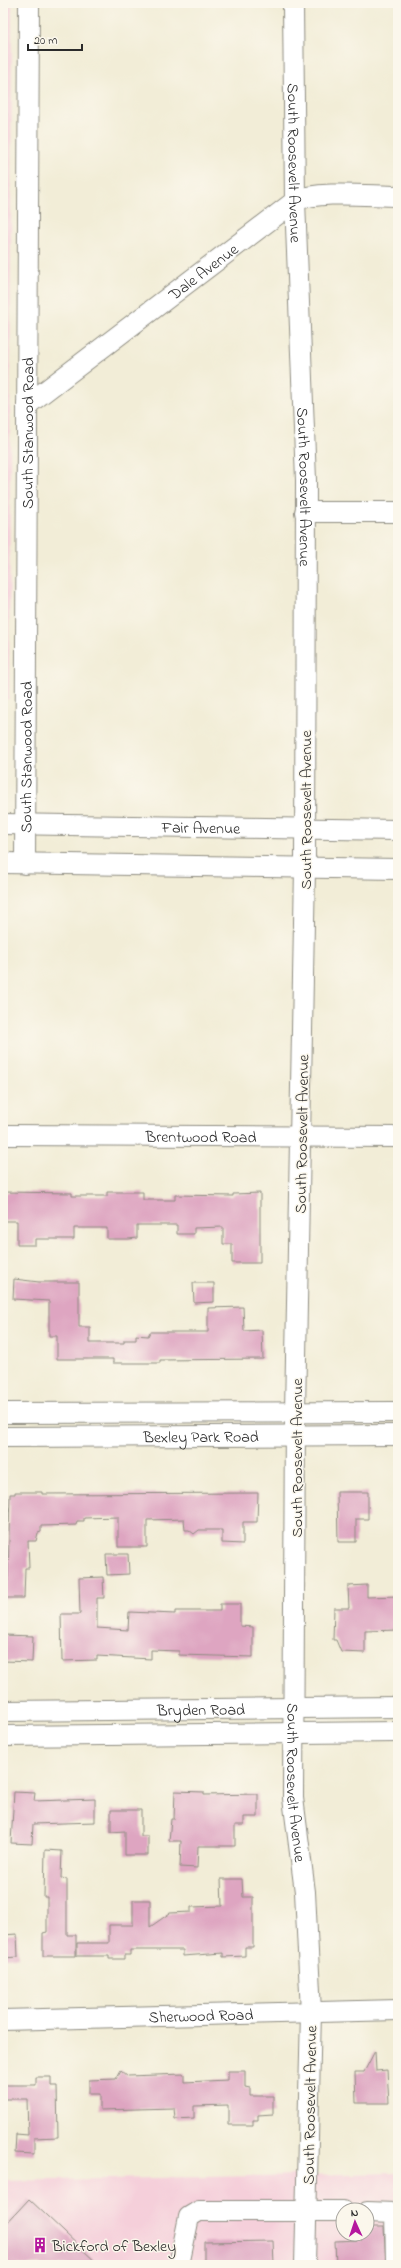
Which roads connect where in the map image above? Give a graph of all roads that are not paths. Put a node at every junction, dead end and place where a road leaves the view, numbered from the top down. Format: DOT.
graph roads {
  1 [pos="29,3"];
  2 [pos="293,3"];
  3 [pos="398,196"];
  4 [pos="295,201"];
  5 [pos="27,405"];
  6 [pos="305,512"];
  7 [pos="398,512"];
  8 [pos="3,824"];
  9 [pos="25,825"];
  10 [pos="305,829"];
  11 [pos="398,830"];
  12 [pos="3,863"];
  13 [pos="25,864"];
  14 [pos="305,868"];
  15 [pos="398,869"];
  16 [pos="3,1135"];
  17 [pos="301,1136"];
  18 [pos="398,1137"];
  19 [pos="117,1412"];
  20 [pos="295,1412"];
  21 [pos="398,1412"];
  22 [pos="3,1413"];
  23 [pos="398,1435"];
  24 [pos="117,1436"];
  25 [pos="296,1436"];
  26 [pos="3,1437"];
  27 [pos="398,1707"];
  28 [pos="294,1708"];
  29 [pos="112,1710"];
  30 [pos="3,1711"];
  31 [pos="398,1732"];
  32 [pos="294,1733"];
  33 [pos="113,1735"];
  34 [pos="3,1736"];
  35 [pos="398,2010"];
  36 [pos="311,2012"];
  37 [pos="3,2020"];
  38 [pos="307,2210"];
  39 [pos="335,2211"];
  40 [pos="375,2212"];
  41 [pos="396,2261"];
  42 [pos="179,2265"];
  43 [pos="305,2265"];
  1 -- 5 [label="street, South Stanwood Road"];
  2 -- 4 [label="street, South Roosevelt Avenue"];
  3 -- 4 [label="street, Dale Avenue"];
  4 -- 5 [label="street, Dale Avenue"];
  4 -- 6 [label="street, South Roosevelt Avenue"];
  5 -- 9 [label="street, South Stanwood Road"];
  6 -- 7 [label="street"];
  6 -- 10 [label="street, South Roosevelt Avenue"];
  8 -- 9 [label="street, Fair Avenue"];
  9 -- 10 [label="street, Fair Avenue"];
  9 -- 13 [label="street, South Stanwood Road"];
  10 -- 11 [label="street, Fair Avenue"];
  10 -- 14 [label="street, South Roosevelt Avenue"];
  12 -- 13 [label="street"];
  13 -- 14 [label="street"];
  14 -- 15 [label="street"];
  14 -- 17 [label="street, South Roosevelt Avenue"];
  16 -- 17 [label="street, Brentwood Road"];
  17 -- 18 [label="street, Brentwood Road"];
  17 -- 20 [label="street, South Roosevelt Avenue"];
  19 -- 20 [label="street, Bexley Park Road"];
  19 -- 22 [label="street, Bexley Park Road"];
  19 -- 24 [label="street"];
  20 -- 21 [label="street, Bexley Park Road"];
  20 -- 25 [label="street, South Roosevelt Avenue"];
  23 -- 25 [label="street, Bexley Park Road"];
  24 -- 25 [label="street, Bexley Park Road"];
  24 -- 26 [label="street, Bexley Park Road"];
  25 -- 28 [label="street, South Roosevelt Avenue"];
  27 -- 28 [label="street, Bryden Road"];
  28 -- 29 [label="street, Bryden Road"];
  28 -- 32 [label="street, South Roosevelt Avenue"];
  29 -- 30 [label="street, Bryden Road"];
  29 -- 33 [label="street"];
  31 -- 32 [label="street, Bryden Road"];
  32 -- 33 [label="street, Bryden Road"];
  32 -- 36 [label="street, South Roosevelt Avenue"];
  33 -- 34 [label="street, Bryden Road"];
  35 -- 36 [label="street, Sherwood Road"];
  36 -- 37 [label="street, Sherwood Road"];
  36 -- 38 [label="street, South Roosevelt Avenue"];
  38 -- 39 [label="street"];
  38 -- 42 [label="street"];
  38 -- 43 [label="street, South Roosevelt Avenue"];
  40 -- 41 [label="street"];
}
